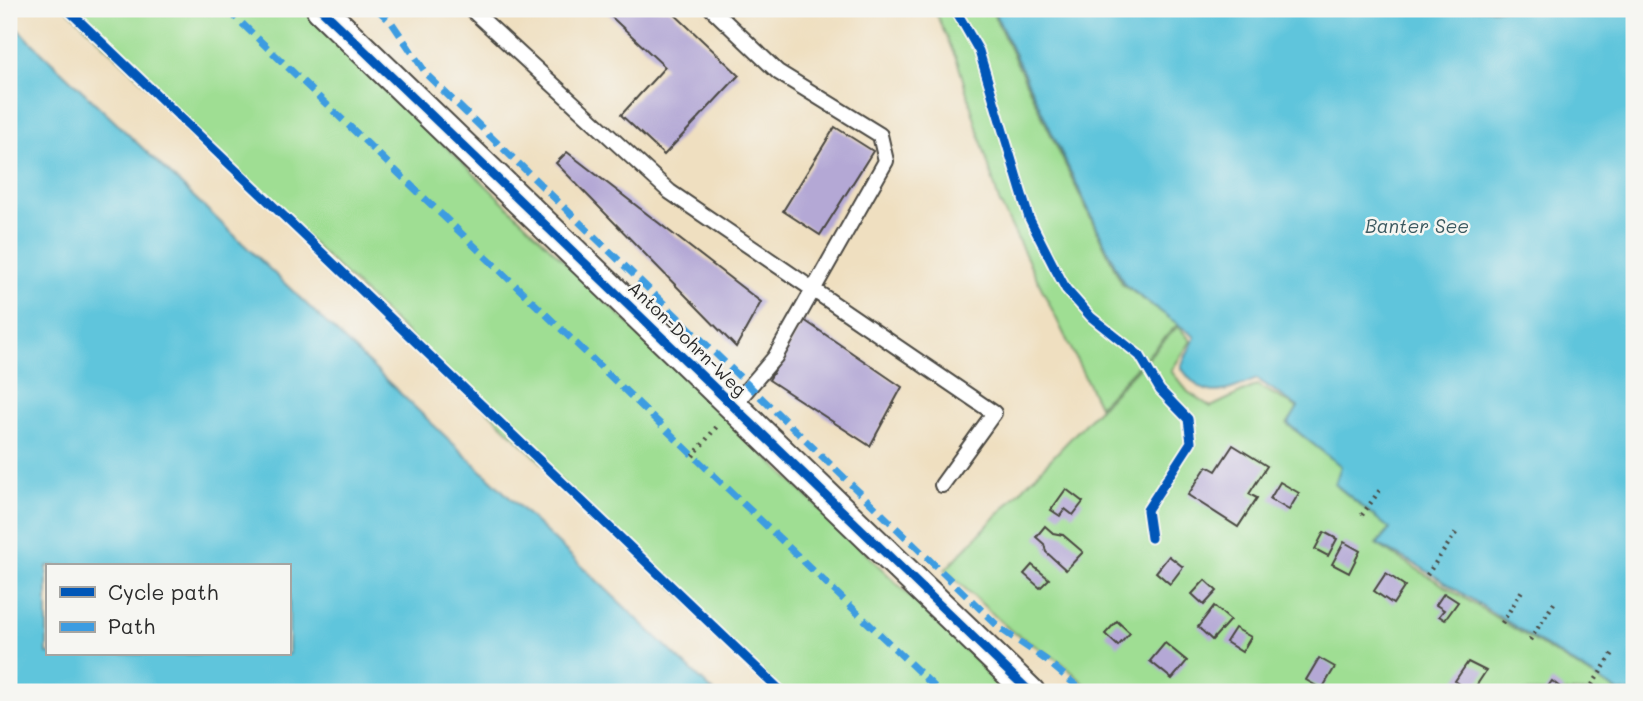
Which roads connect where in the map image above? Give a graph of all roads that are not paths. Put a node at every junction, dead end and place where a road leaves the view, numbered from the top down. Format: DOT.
graph roads {
  1 [pos="321,9"];
  2 [pos="471,9"];
  3 [pos="712,9"];
  4 [pos="812,292"];
  5 [pos="734,405"];
  6 [pos="942,485"];
  7 [pos="1030,692"];
  1 -- 5 [label="street, Anton-Dohrn-Weg"];
  2 -- 4 [label="lane"];
  3 -- 4 [label="lane"];
  4 -- 5 [label="lane"];
  4 -- 6 [label="lane"];
  5 -- 7 [label="street, Anton-Dohrn-Weg"];
}
